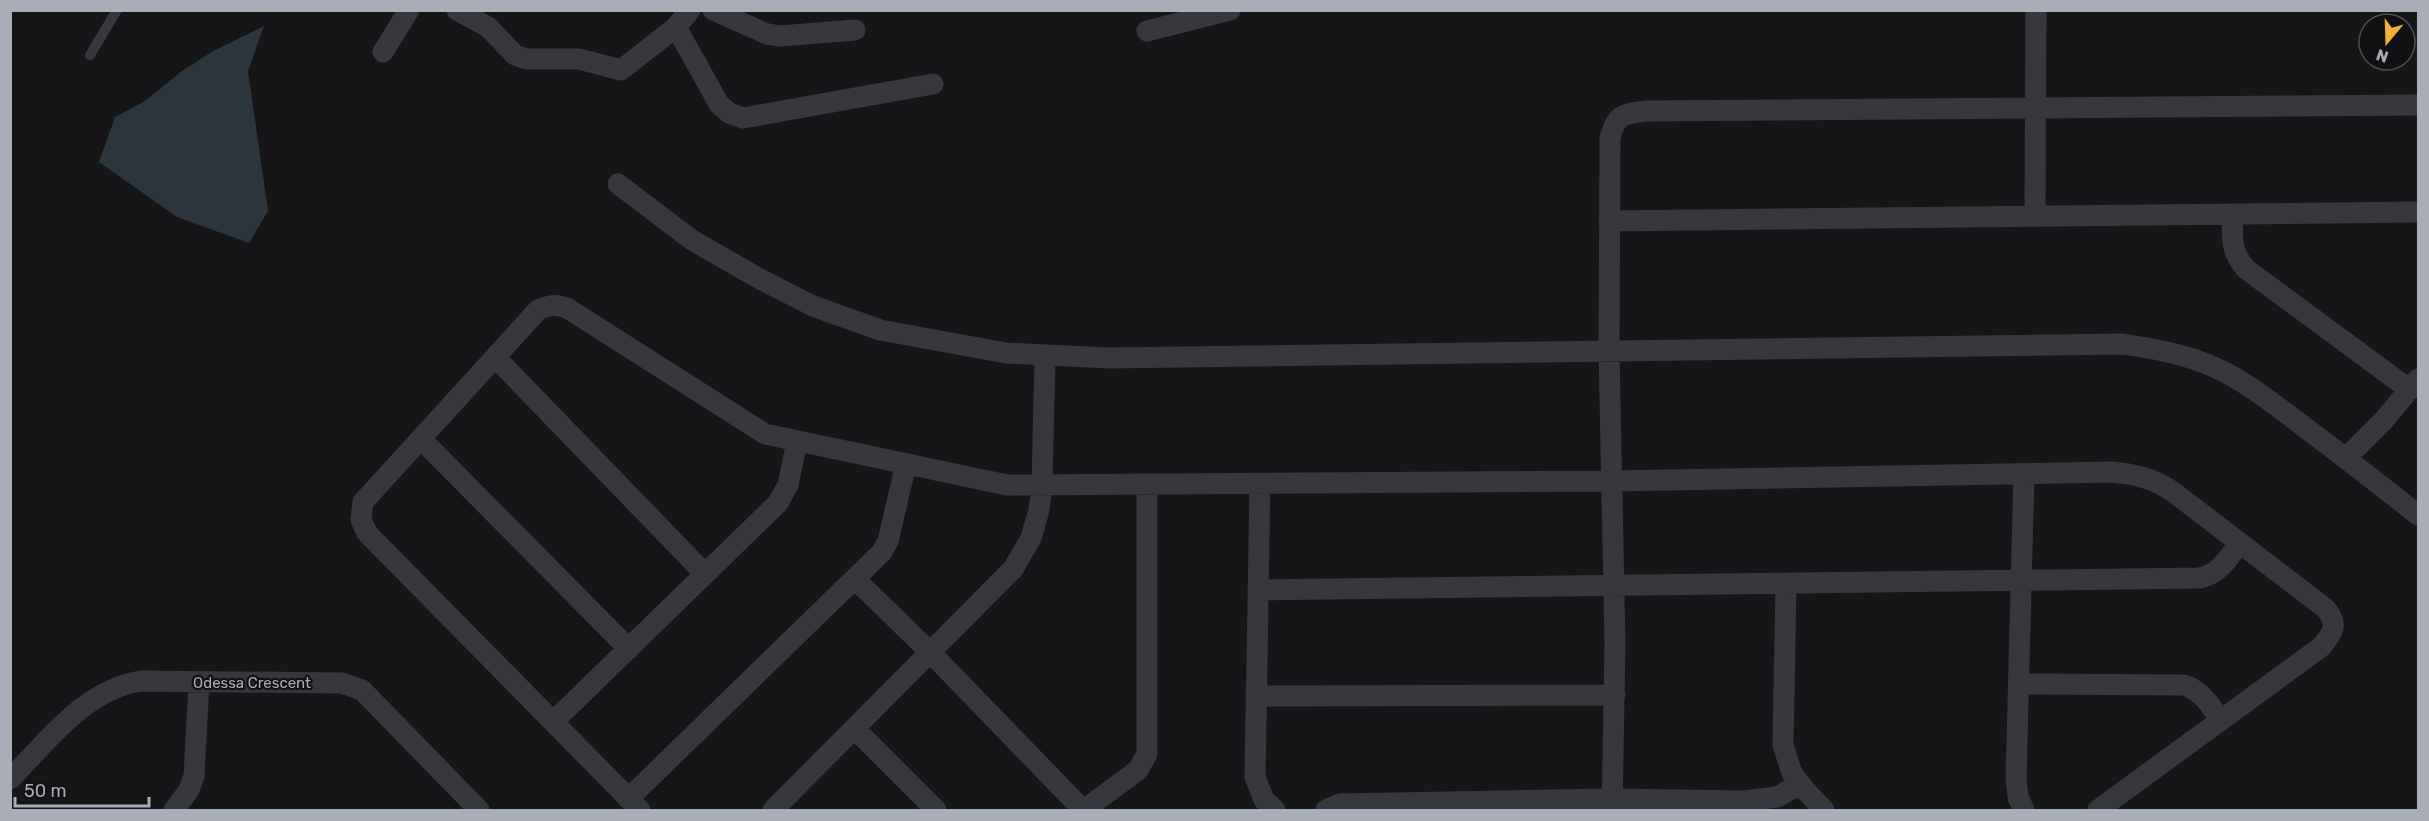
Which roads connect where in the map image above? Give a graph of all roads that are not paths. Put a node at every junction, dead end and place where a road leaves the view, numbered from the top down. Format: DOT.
graph roads {
  1 [pos="117,10"];
  2 [pos="409,10"];
  3 [pos="457,10"];
  4 [pos="690,10"];
  5 [pos="713,10"];
  6 [pos="1230,10"];
  7 [pos="2036,14"];
  8 [pos="676,27"];
  9 [pos="855,30"];
  10 [pos="1147,31"];
  11 [pos="383,52"];
  12 [pos="90,55"];
  13 [pos="933,84"];
  14 [pos="2418,105"];
  15 [pos="2036,108"];
  16 [pos="618,184"];
  17 [pos="2418,212"];
  18 [pos="2233,214"];
  19 [pos="2035,216"];
  20 [pos="1610,220"];
  21 [pos="1609,351"];
  22 [pos="1045,356"];
  23 [pos="495,357"];
  24 [pos="2414,384"];
  25 [pos="421,439"];
  26 [pos="797,441"];
  27 [pos="2346,458"];
  28 [pos="906,464"];
  29 [pos="2024,474"];
  30 [pos="1612,481"];
  31 [pos="1260,484"];
  32 [pos="1147,485"];
  33 [pos="1042,486"];
  34 [pos="2418,515"];
  35 [pos="2240,543"];
  36 [pos="705,573"];
  37 [pos="855,579"];
  38 [pos="2022,581"];
  39 [pos="1786,584"];
  40 [pos="1614,586"];
  41 [pos="1258,590"];
  42 [pos="629,648"];
  43 [pos="931,653"];
  44 [pos="199,683"];
  45 [pos="2019,684"];
  46 [pos="1615,695"];
  47 [pos="1256,696"];
  48 [pos="2221,720"];
  49 [pos="553,722"];
  50 [pos="855,729"];
  51 [pos="10,779"];
  52 [pos="1800,784"];
  53 [pos="634,805"];
  54 [pos="1612,805"];
  55 [pos="782,808"];
  56 [pos="174,810"];
  57 [pos="478,810"];
  58 [pos="936,810"];
  59 [pos="1084,810"];
  60 [pos="1275,810"];
  61 [pos="1326,810"];
  62 [pos="1824,810"];
  63 [pos="2024,810"];
  64 [pos="2098,810"];
  1 -- 12 [label="lane"];
  2 -- 11 [label="street"];
  3 -- 8 [label="street"];
  4 -- 8 [label="street"];
  5 -- 9 [label="street"];
  6 -- 10 [label="street"];
  7 -- 15 [label="street"];
  8 -- 13 [label="street"];
  14 -- 15 [label="street"];
  15 -- 19 [label="street"];
  15 -- 20 [label="street"];
  16 -- 22 [label="street"];
  17 -- 18 [label="street"];
  18 -- 19 [label="street"];
  18 -- 24 [label="street"];
  19 -- 20 [label="street"];
  20 -- 21 [label="street"];
  21 -- 22 [label="street"];
  21 -- 27 [label="street"];
  21 -- 30 [label="street"];
  22 -- 33 [label="street"];
  23 -- 25 [label="street"];
  23 -- 26 [label="street"];
  23 -- 36 [label="street"];
  24 -- 27 [label="street"];
  25 -- 42 [label="street"];
  25 -- 49 [label="street"];
  26 -- 28 [label="street"];
  26 -- 36 [label="street"];
  27 -- 34 [label="street"];
  28 -- 33 [label="street"];
  28 -- 37 [label="street"];
  29 -- 30 [label="street"];
  29 -- 35 [label="street"];
  29 -- 38 [label="street"];
  30 -- 31 [label="street"];
  30 -- 40 [label="street"];
  31 -- 32 [label="street"];
  31 -- 41 [label="street"];
  32 -- 33 [label="street"];
  32 -- 59 [label="street"];
  33 -- 43 [label="street"];
  35 -- 38 [label="street"];
  35 -- 48 [label="street"];
  36 -- 42 [label="street"];
  37 -- 43 [label="street"];
  37 -- 53 [label="street"];
  38 -- 39 [label="street"];
  38 -- 45 [label="street"];
  39 -- 40 [label="street"];
  39 -- 52 [label="street"];
  40 -- 41 [label="street"];
  40 -- 46 [label="street"];
  41 -- 47 [label="street"];
  42 -- 49 [label="street"];
  43 -- 50 [label="street"];
  43 -- 59 [label="street"];
  44 -- 51 [label="street, Odessa Crescent"];
  44 -- 56 [label="street"];
  44 -- 57 [label="street, Odessa Crescent"];
  45 -- 48 [label="street"];
  45 -- 63 [label="street"];
  46 -- 47 [label="street"];
  46 -- 54 [label="street"];
  47 -- 60 [label="street"];
  48 -- 64 [label="street"];
  49 -- 53 [label="street"];
  50 -- 55 [label="street"];
  50 -- 58 [label="street"];
  52 -- 54 [label="street"];
  52 -- 62 [label="street"];
  54 -- 61 [label="street"];
}
